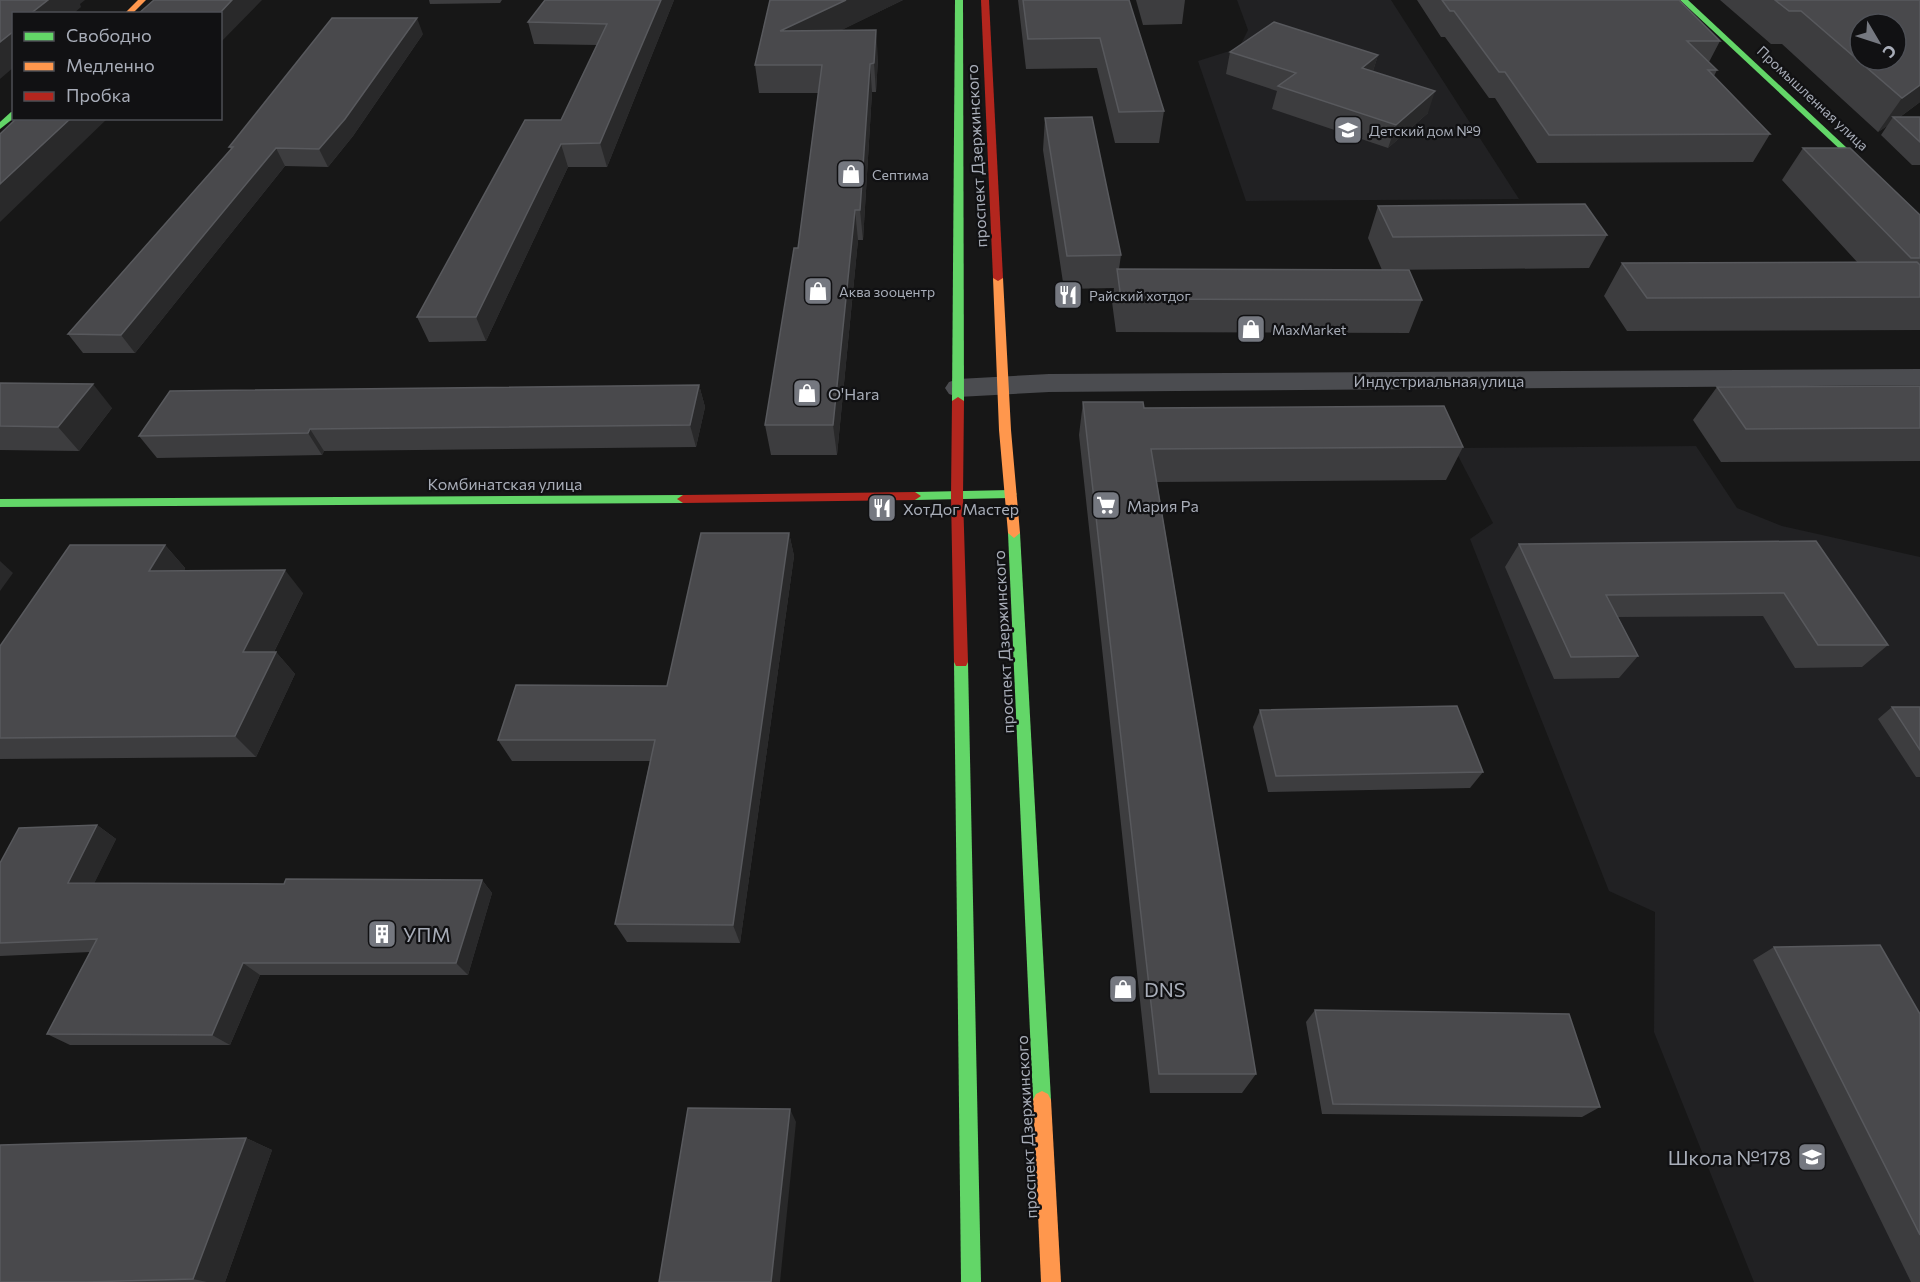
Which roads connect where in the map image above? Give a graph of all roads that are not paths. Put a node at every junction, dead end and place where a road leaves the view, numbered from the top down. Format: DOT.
graph roads {
  1 [pos="142,0"];
  2 [pos="959,0"];
  3 [pos="986,0"];
  4 [pos="1684,0"];
  5 [pos="129,12"];
  6 [pos="12,116"];
  7 [pos="0,126"];
  8 [pos="1920,221"];
  9 [pos="1920,377"];
  10 [pos="1003,386"];
  11 [pos="958,388"];
  12 [pos="1011,494"];
  13 [pos="957,496"];
  14 [pos="0,503"];
  15 [pos="971,1282"];
  16 [pos="1051,1282"];
  1 -- 5 [label="main road"];
  2 -- 11 [label="main road, проспект Дзержинского"];
  3 -- 10 [label="main road, проспект Дзержинского"];
  4 -- 8 [label="main road, Промышленная улица"];
  6 -- 7 [label="main road"];
  9 -- 10 [label="street, Индустриальная улица"];
  10 -- 11 [label="street, Индустриальная улица"];
  10 -- 12 [label="main road, проспект Дзержинского"];
  11 -- 13 [label="main road, проспект Дзержинского"];
  12 -- 13 [label="main road, Комбинатская улица"];
  12 -- 16 [label="main road, проспект Дзержинского"];
  13 -- 14 [label="main road, Комбинатская улица"];
  13 -- 15 [label="main road, проспект Дзержинского"];
}
